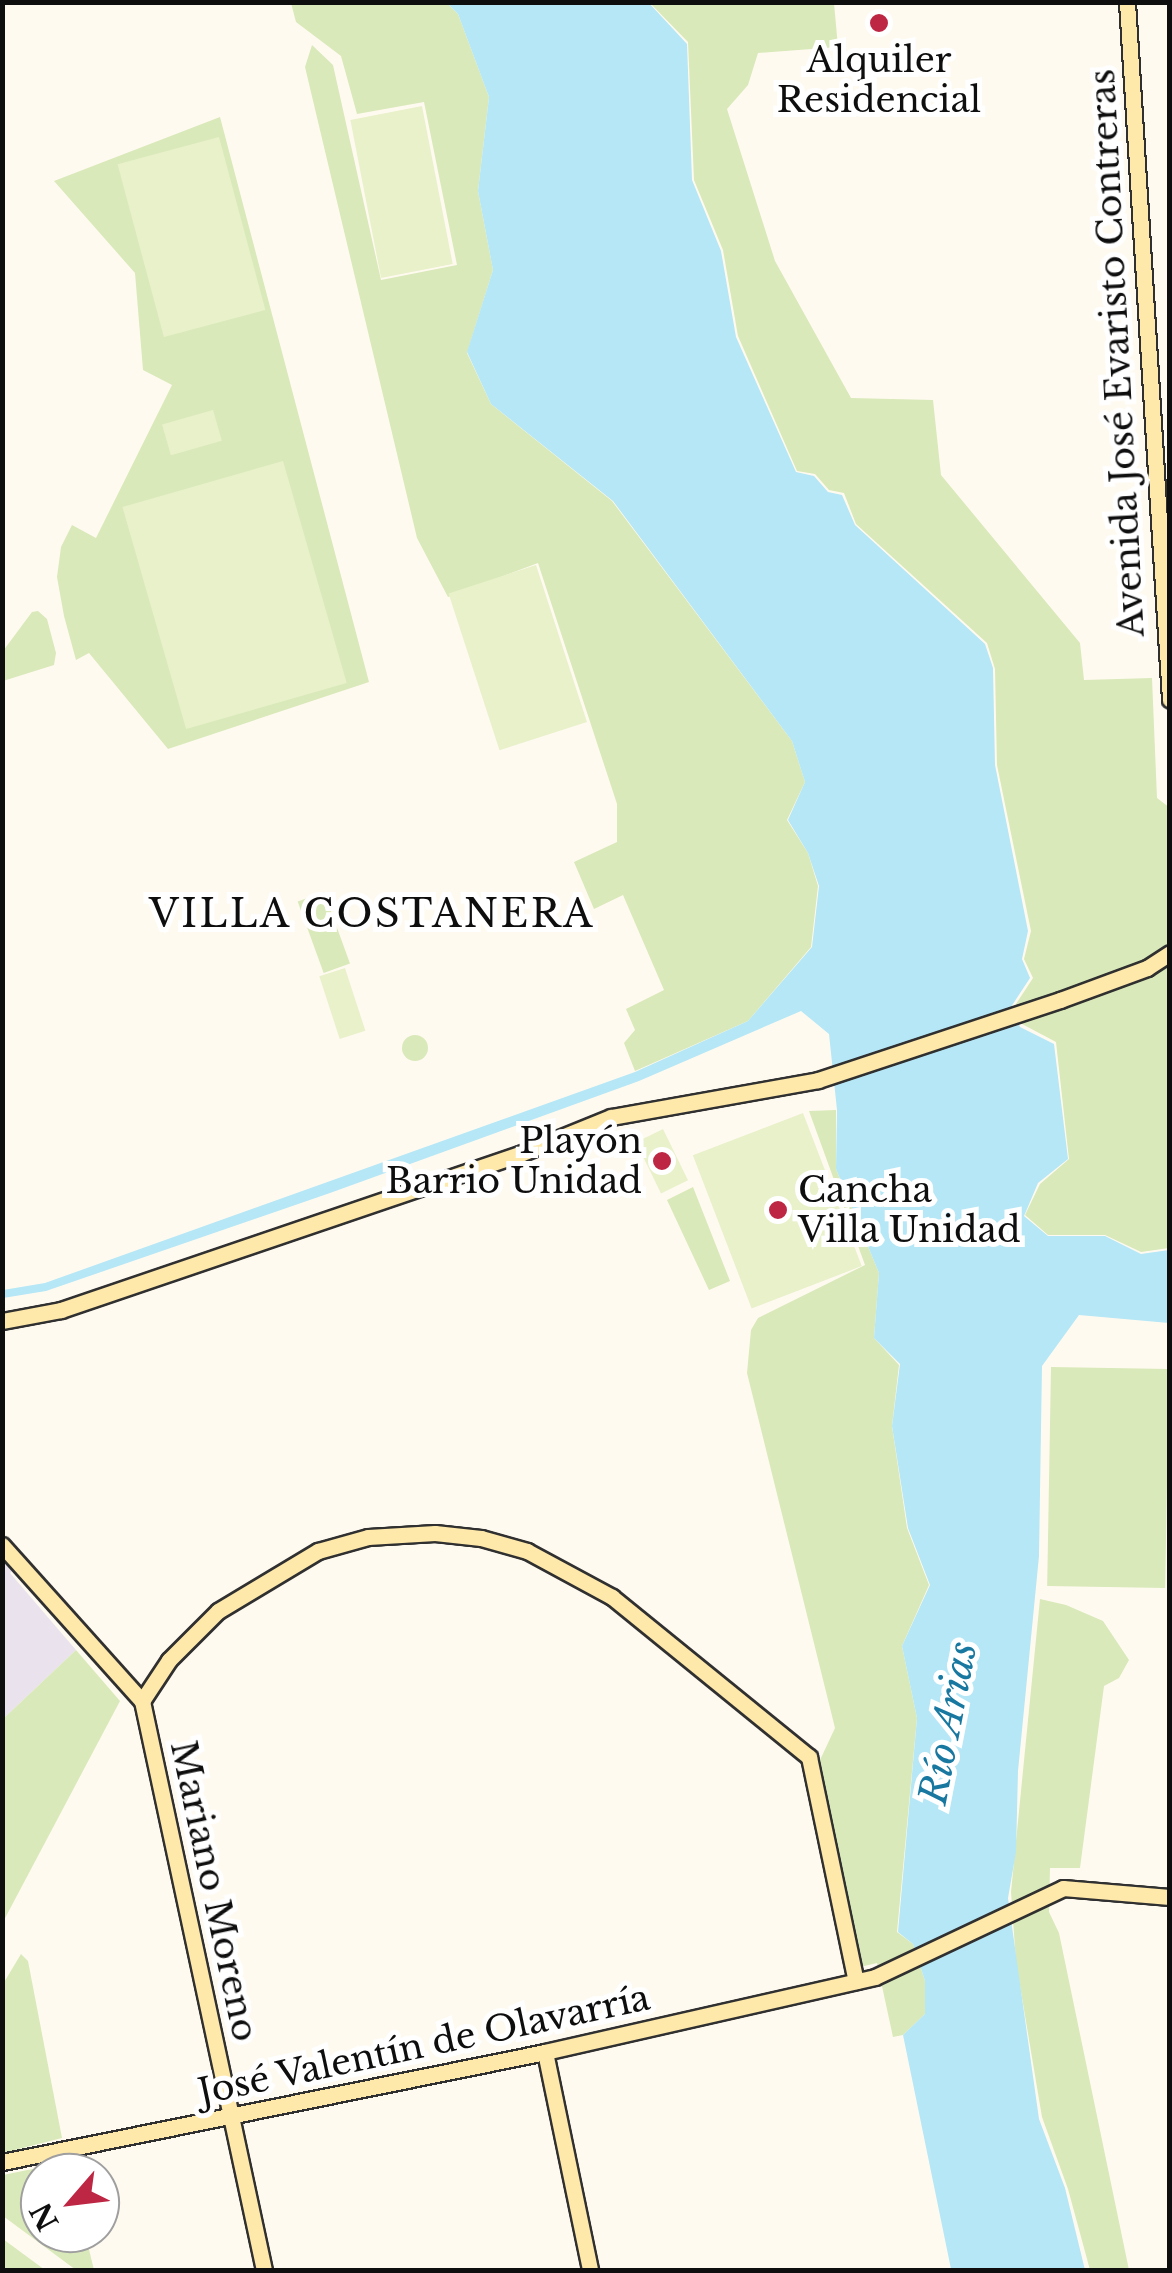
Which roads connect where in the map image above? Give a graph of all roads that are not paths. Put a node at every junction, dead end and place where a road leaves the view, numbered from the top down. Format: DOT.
graph roads {
  1 [pos="1127,2"];
  2 [pos="1170,700"];
  3 [pos="1170,953"];
  4 [pos="1147,968"];
  5 [pos="1170,970"];
  6 [pos="2,1320"];
  7 [pos="2,1545"];
  8 [pos="142,1701"];
  9 [pos="1170,1897"];
  10 [pos="856,1981"];
  11 [pos="545,2052"];
  12 [pos="232,2116"];
  13 [pos="2,2162"];
  14 [pos="264,2270"];
  15 [pos="590,2270"];
  1 -- 2 [label="street, Avenida José Evaristo Contreras"];
  3 -- 4 [label="street"];
  4 -- 5 [label="street"];
  4 -- 6 [label="street"];
  7 -- 8 [label="street"];
  8 -- 10 [label="street"];
  8 -- 12 [label="street, Mariano Moreno"];
  9 -- 10 [label="street, José Valentín de Olavarría"];
  10 -- 11 [label="street, José Valentín de Olavarría"];
  11 -- 12 [label="street, José Valentín de Olavarría"];
  11 -- 15 [label="street"];
  12 -- 13 [label="street, José Valentín de Olavarría"];
  12 -- 14 [label="street, Mariano Moreno"];
}
